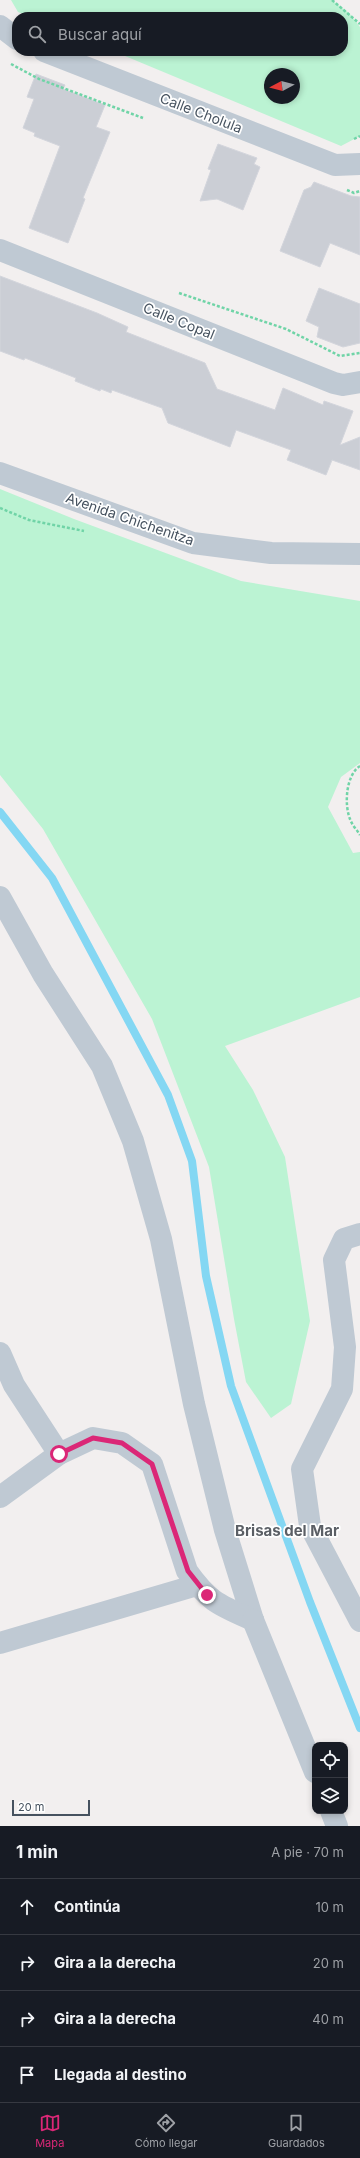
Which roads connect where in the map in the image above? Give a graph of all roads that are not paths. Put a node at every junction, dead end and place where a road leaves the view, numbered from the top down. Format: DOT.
graph roads {
  1 [pos="0,26"];
  2 [pos="12,35"];
  3 [pos="57,56"];
  4 [pos="360,164"];
  5 [pos="0,250"];
  6 [pos="360,382"];
  7 [pos="0,473"];
  8 [pos="360,554"];
  9 [pos="0,897"];
  10 [pos="360,1234"];
  11 [pos="0,1353"];
  12 [pos="59,1454"];
  13 [pos="0,1497"];
  14 [pos="198,1585"];
  15 [pos="253,1620"];
  16 [pos="360,1621"];
  17 [pos="0,1643"];
  18 [pos="312,1765"];
  19 [pos="332,1814"];
  20 [pos="337,1826"];
  1 -- 2 [label="street"];
  3 -- 4 [label="street, Calle Cholula"];
  5 -- 6 [label="street, Calle Copal"];
  7 -- 8 [label="street, Avenida Chichenitza"];
  9 -- 15 [label="street"];
  10 -- 16 [label="street"];
  11 -- 12 [label="street"];
  12 -- 13 [label="street"];
  12 -- 14 [label="street"];
  14 -- 15 [label="street"];
  14 -- 17 [label="street"];
  15 -- 18 [label="street"];
  19 -- 20 [label="street"];
}
